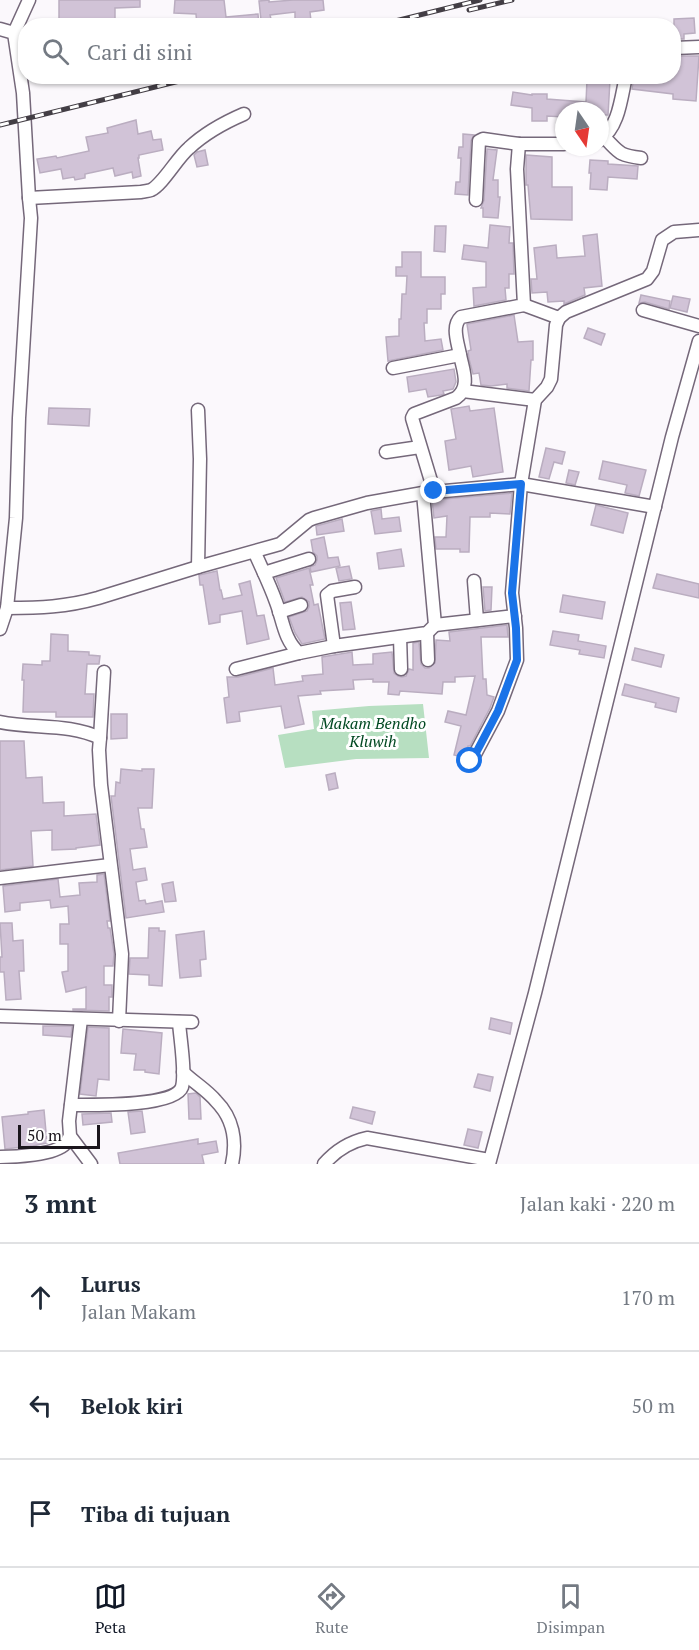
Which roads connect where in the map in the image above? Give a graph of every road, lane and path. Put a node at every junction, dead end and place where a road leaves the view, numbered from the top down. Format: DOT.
graph roads {
  1 [pos="28,0"];
  2 [pos="20,18"];
  3 [pos="18,24"];
  4 [pos="0,29"];
  5 [pos="14,33"];
  6 [pos="699,47"];
  7 [pos="681,48"];
  8 [pos="18,60"];
  9 [pos="22,84"];
  10 [pos="624,84"];
  11 [pos="244,114"];
  12 [pos="609,129"];
  13 [pos="519,144"];
  14 [pos="555,144"];
  15 [pos="609,144"];
  16 [pos="641,158"];
  17 [pos="29,198"];
  18 [pos="476,200"];
  19 [pos="699,230"];
  20 [pos="524,305"];
  21 [pos="643,310"];
  22 [pos="559,318"];
  23 [pos="699,326"];
  24 [pos="699,341"];
  25 [pos="460,355"];
  26 [pos="393,368"];
  27 [pos="463,391"];
  28 [pos="535,400"];
  29 [pos="198,410"];
  30 [pos="420,447"];
  31 [pos="386,452"];
  32 [pos="521,484"];
  33 [pos="428,492"];
  34 [pos="655,507"];
  35 [pos="255,553"];
  36 [pos="309,559"];
  37 [pos="198,567"];
  38 [pos="264,573"];
  39 [pos="474,581"];
  40 [pos="355,587"];
  41 [pos="301,605"];
  42 [pos="7,608"];
  43 [pos="279,612"];
  44 [pos="515,616"];
  45 [pos="477,620"];
  46 [pos="0,628"];
  47 [pos="431,629"];
  48 [pos="400,637"];
  49 [pos="334,646"];
  50 [pos="299,653"];
  51 [pos="428,660"];
  52 [pos="236,669"];
  53 [pos="400,669"];
  54 [pos="104,672"];
  55 [pos="0,722"];
  56 [pos="100,738"];
  57 [pos="467,763"];
  58 [pos="110,865"];
  59 [pos="0,878"];
  60 [pos="0,1016"];
  61 [pos="81,1019"];
  62 [pos="119,1021"];
  63 [pos="183,1072"];
  64 [pos="71,1105"];
  65 [pos="70,1136"];
  66 [pos="0,1157"];
  67 [pos="489,1162"];
  68 [pos="91,1164"];
  69 [pos="232,1164"];
  70 [pos="324,1164"];
  1 -- 2 [label="street"];
  3 -- 5 [label="street"];
  4 -- 5 [label="street"];
  5 -- 8 [label="street"];
  6 -- 7 [label="street"];
  9 -- 17 [label="street"];
  10 -- 12 [label="street"];
  11 -- 17 [label="street"];
  13 -- 14 [label="street"];
  13 -- 18 [label="street"];
  13 -- 20 [label="street"];
  15 -- 16 [label="street"];
  17 -- 42 [label="street"];
  19 -- 22 [label="street"];
  20 -- 22 [label="street"];
  20 -- 25 [label="street"];
  21 -- 23 [label="street"];
  22 -- 28 [label="street"];
  24 -- 34 [label="street"];
  25 -- 26 [label="street"];
  25 -- 27 [label="street"];
  27 -- 28 [label="street"];
  27 -- 30 [label="street"];
  28 -- 32 [label="street"];
  29 -- 37 [label="street"];
  30 -- 31 [label="street"];
  30 -- 33 [label="street"];
  32 -- 33 [label="street"];
  32 -- 34 [label="street"];
  32 -- 44 [label="street"];
  33 -- 35 [label="street"];
  33 -- 47 [label="street"];
  34 -- 67 [label="street"];
  35 -- 37 [label="street"];
  35 -- 38 [label="street"];
  36 -- 38 [label="street"];
  37 -- 42 [label="street"];
  38 -- 43 [label="street"];
  39 -- 45 [label="street"];
  40 -- 49 [label="street"];
  41 -- 43 [label="street"];
  42 -- 46 [label="street"];
  43 -- 50 [label="street"];
  44 -- 45 [label="street"];
  44 -- 57 [label="street"];
  45 -- 47 [label="street"];
  47 -- 48 [label="street"];
  47 -- 51 [label="street"];
  48 -- 49 [label="street"];
  48 -- 53 [label="street"];
  49 -- 50 [label="street"];
  50 -- 52 [label="street"];
  54 -- 56 [label="street"];
  55 -- 56 [label="street"];
  56 -- 58 [label="street"];
  58 -- 59 [label="street"];
  58 -- 62 [label="street"];
  60 -- 61 [label="street"];
  61 -- 62 [label="street"];
  61 -- 64 [label="street"];
  62 -- 63 [label="street"];
  63 -- 64 [label="street"];
  63 -- 69 [label="street"];
  64 -- 65 [label="street"];
  65 -- 66 [label="street"];
  65 -- 68 [label="street"];
  67 -- 70 [label="street"];
}
